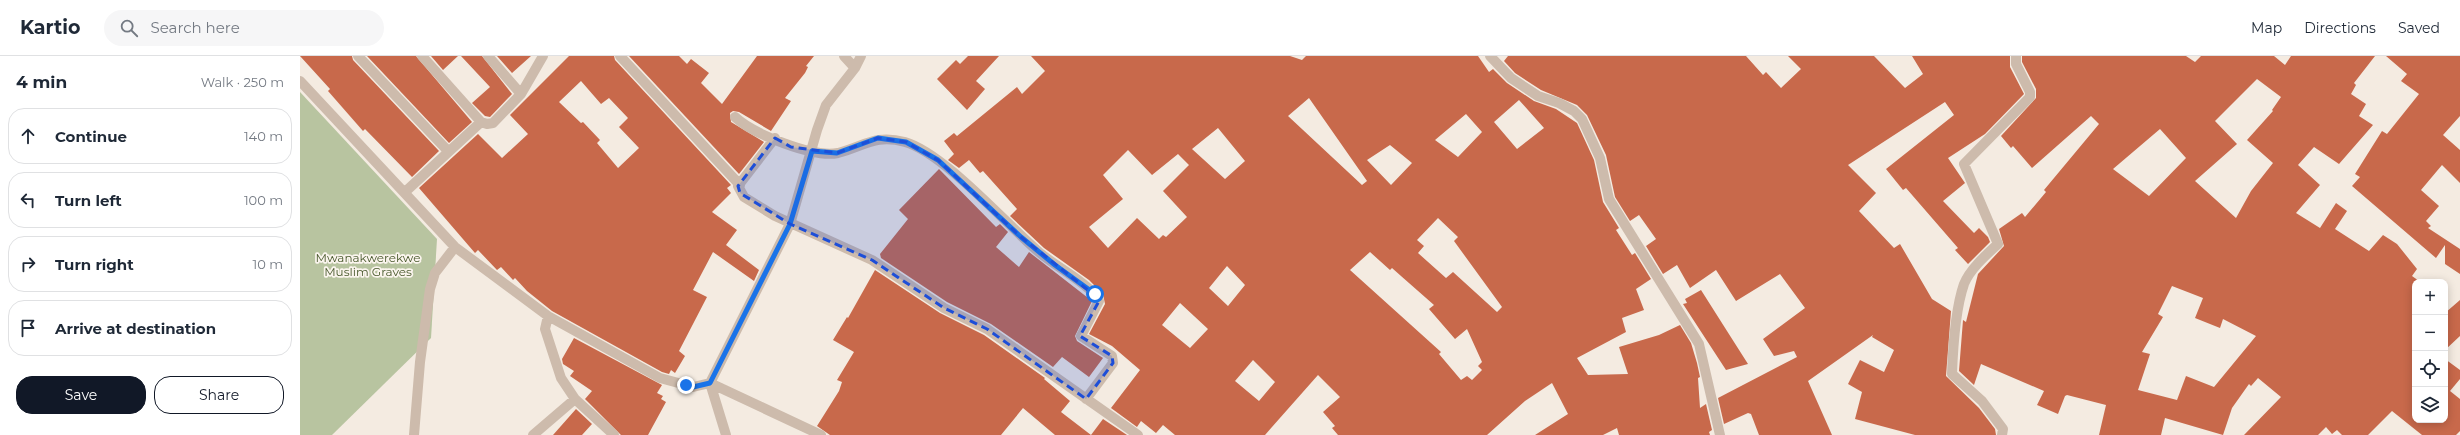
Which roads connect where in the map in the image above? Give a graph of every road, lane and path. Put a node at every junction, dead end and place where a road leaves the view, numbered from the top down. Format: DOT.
graph roads {
  1 [pos="358,56"];
  2 [pos="422,56"];
  3 [pos="488,56"];
  4 [pos="543,56"];
  5 [pos="620,56"];
  6 [pos="844,56"];
  7 [pos="861,56"];
  8 [pos="1490,56"];
  9 [pos="2016,56"];
  10 [pos="855,68"];
  11 [pos="300,81"];
  12 [pos="521,94"];
  13 [pos="735,117"];
  14 [pos="481,122"];
  15 [pos="775,138"];
  16 [pos="448,151"];
  17 [pos="812,151"];
  18 [pos="740,185"];
  19 [pos="405,192"];
  20 [pos="790,224"];
  21 [pos="455,247"];
  22 [pos="548,316"];
  23 [pos="710,383"];
  24 [pos="575,399"];
  25 [pos="1086,399"];
  26 [pos="414,435"];
  27 [pos="533,435"];
  28 [pos="614,435"];
  29 [pos="726,435"];
  30 [pos="821,435"];
  31 [pos="1138,435"];
  32 [pos="1720,435"];
  33 [pos="2002,435"];
  1 -- 16 [label="street"];
  2 -- 14 [label="street"];
  3 -- 12 [label="street"];
  4 -- 12 [label="street"];
  5 -- 18 [label="street"];
  6 -- 10 [label="street"];
  7 -- 10 [label="street"];
  8 -- 32 [label="street"];
  9 -- 33 [label="street"];
  10 -- 17 [label="street"];
  11 -- 19 [label="street"];
  12 -- 14 [label="street"];
  13 -- 15 [label="street"];
  14 -- 16 [label="street"];
  15 -- 17 [label="street"];
  15 -- 18 [label="street"];
  16 -- 19 [label="street"];
  17 -- 20 [label="street"];
  17 -- 25 [label="street"];
  18 -- 20 [label="street"];
  19 -- 21 [label="street"];
  20 -- 23 [label="street"];
  20 -- 25 [label="street"];
  21 -- 22 [label="street"];
  21 -- 26 [label="street"];
  22 -- 23 [label="street"];
  22 -- 24 [label="street"];
  23 -- 29 [label="street"];
  23 -- 30 [label="street"];
  24 -- 27 [label="street"];
  24 -- 28 [label="street"];
  25 -- 31 [label="street"];
}
